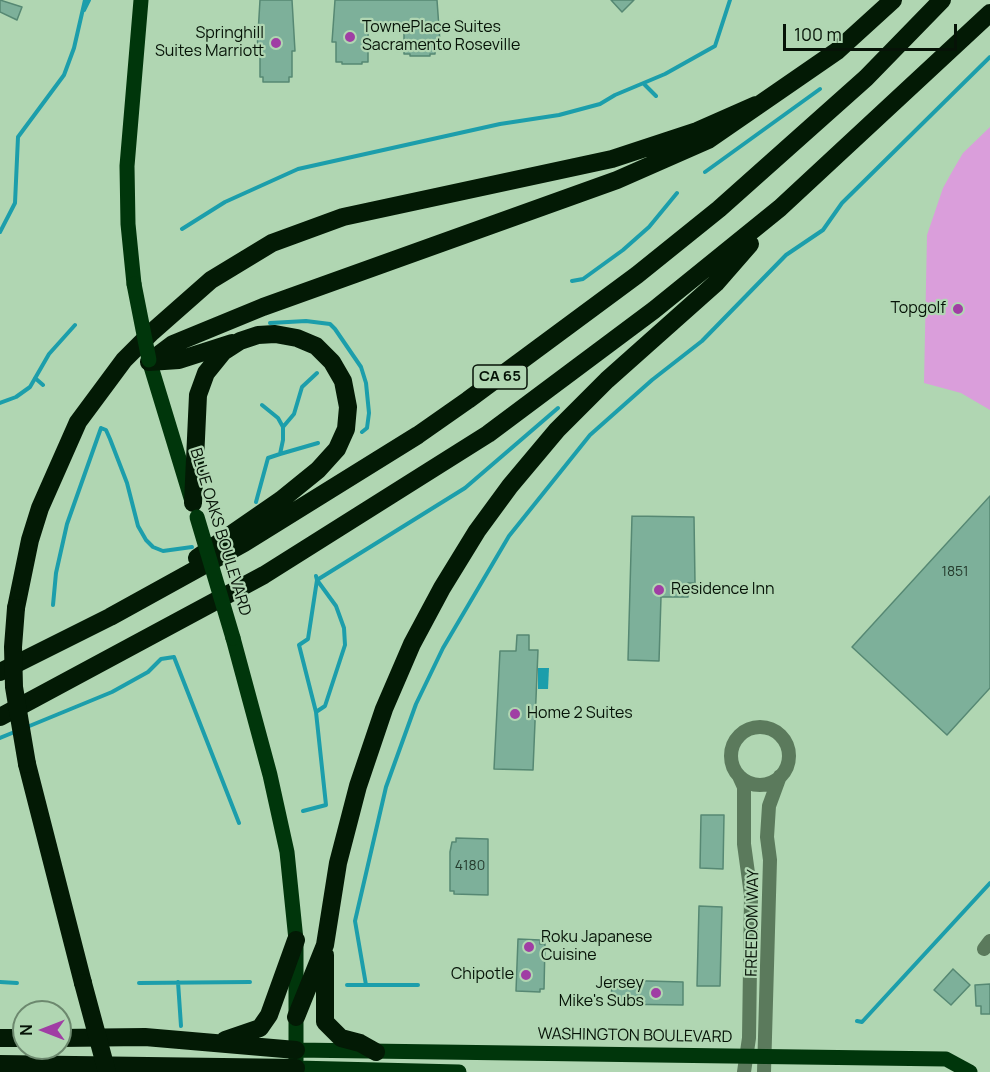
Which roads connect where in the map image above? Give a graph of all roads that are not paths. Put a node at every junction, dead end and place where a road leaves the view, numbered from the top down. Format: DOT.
graph roads {
  1 [pos="141,0"];
  2 [pos="893,0"];
  3 [pos="942,0"];
  4 [pos="990,13"];
  5 [pos="756,105"];
  6 [pos="780,208"];
  7 [pos="240,341"];
  8 [pos="149,361"];
  9 [pos="195,510"];
  10 [pos="110,617"];
  11 [pos="0,672"];
  12 [pos="0,717"];
  13 [pos="739,776"];
  14 [pos="780,777"];
  15 [pos="296,940"];
  16 [pos="325,945"];
  17 [pos="296,1017"];
  18 [pos="72,1038"];
  19 [pos="214,1043"];
  20 [pos="376,1052"];
  21 [pos="747,1055"];
  22 [pos="765,1056"];
  23 [pos="0,1064"];
  24 [pos="296,1064"];
  25 [pos="225,1070"];
  26 [pos="107,1072"];
  27 [pos="459,1072"];
  28 [pos="744,1072"];
  29 [pos="764,1072"];
  30 [pos="970,1072"];
  1 -- 8 [label="main road, BLUE OAKS BOULEVARD, bridge"];
  2 -- 5 [label="highway"];
  3 -- 10 [label="highway, CA 65"];
  4 -- 6 [label="highway, CA 65"];
  5 -- 8 [label="highway"];
  5 -- 26 [label="highway, bridge"];
  6 -- 12 [label="highway, CA 65"];
  6 -- 16 [label="highway"];
  7 -- 8 [label="highway"];
  7 -- 9 [label="highway"];
  7 -- 10 [label="highway"];
  8 -- 9 [label="main road, BLUE OAKS BOULEVARD"];
  9 -- 15 [label="main road, BLUE OAKS BOULEVARD, bridge"];
  10 -- 11 [label="highway, CA 65"];
  13 -- 14 [label="street"];
  13 -- 14 [label="street"];
  13 -- 21 [label="street, FREEDOM WAY"];
  14 -- 22 [label="street, FREEDOM WAY"];
  15 -- 17 [label="main road, BLUE OAKS BOULEVARD"];
  15 -- 19 [label="highway"];
  16 -- 17 [label="highway"];
  16 -- 20 [label="highway"];
  17 -- 24 [label="main road, BLUE OAKS BOULEVARD"];
  18 -- 19 [label="highway"];
  19 -- 24 [label="highway"];
  20 -- 21 [label="main road, WASHINGTON BOULEVARD"];
  20 -- 24 [label="main road, WASHINGTON BOULEVARD"];
  21 -- 22 [label="main road, WASHINGTON BOULEVARD"];
  21 -- 28 [label="street, FREEDOM WAY"];
  22 -- 29 [label="street, FREEDOM WAY"];
  22 -- 30 [label="main road, WASHINGTON BOULEVARD"];
  23 -- 25 [label="highway"];
  24 -- 25 [label="highway"];
  24 -- 27 [label="main road"];
}
